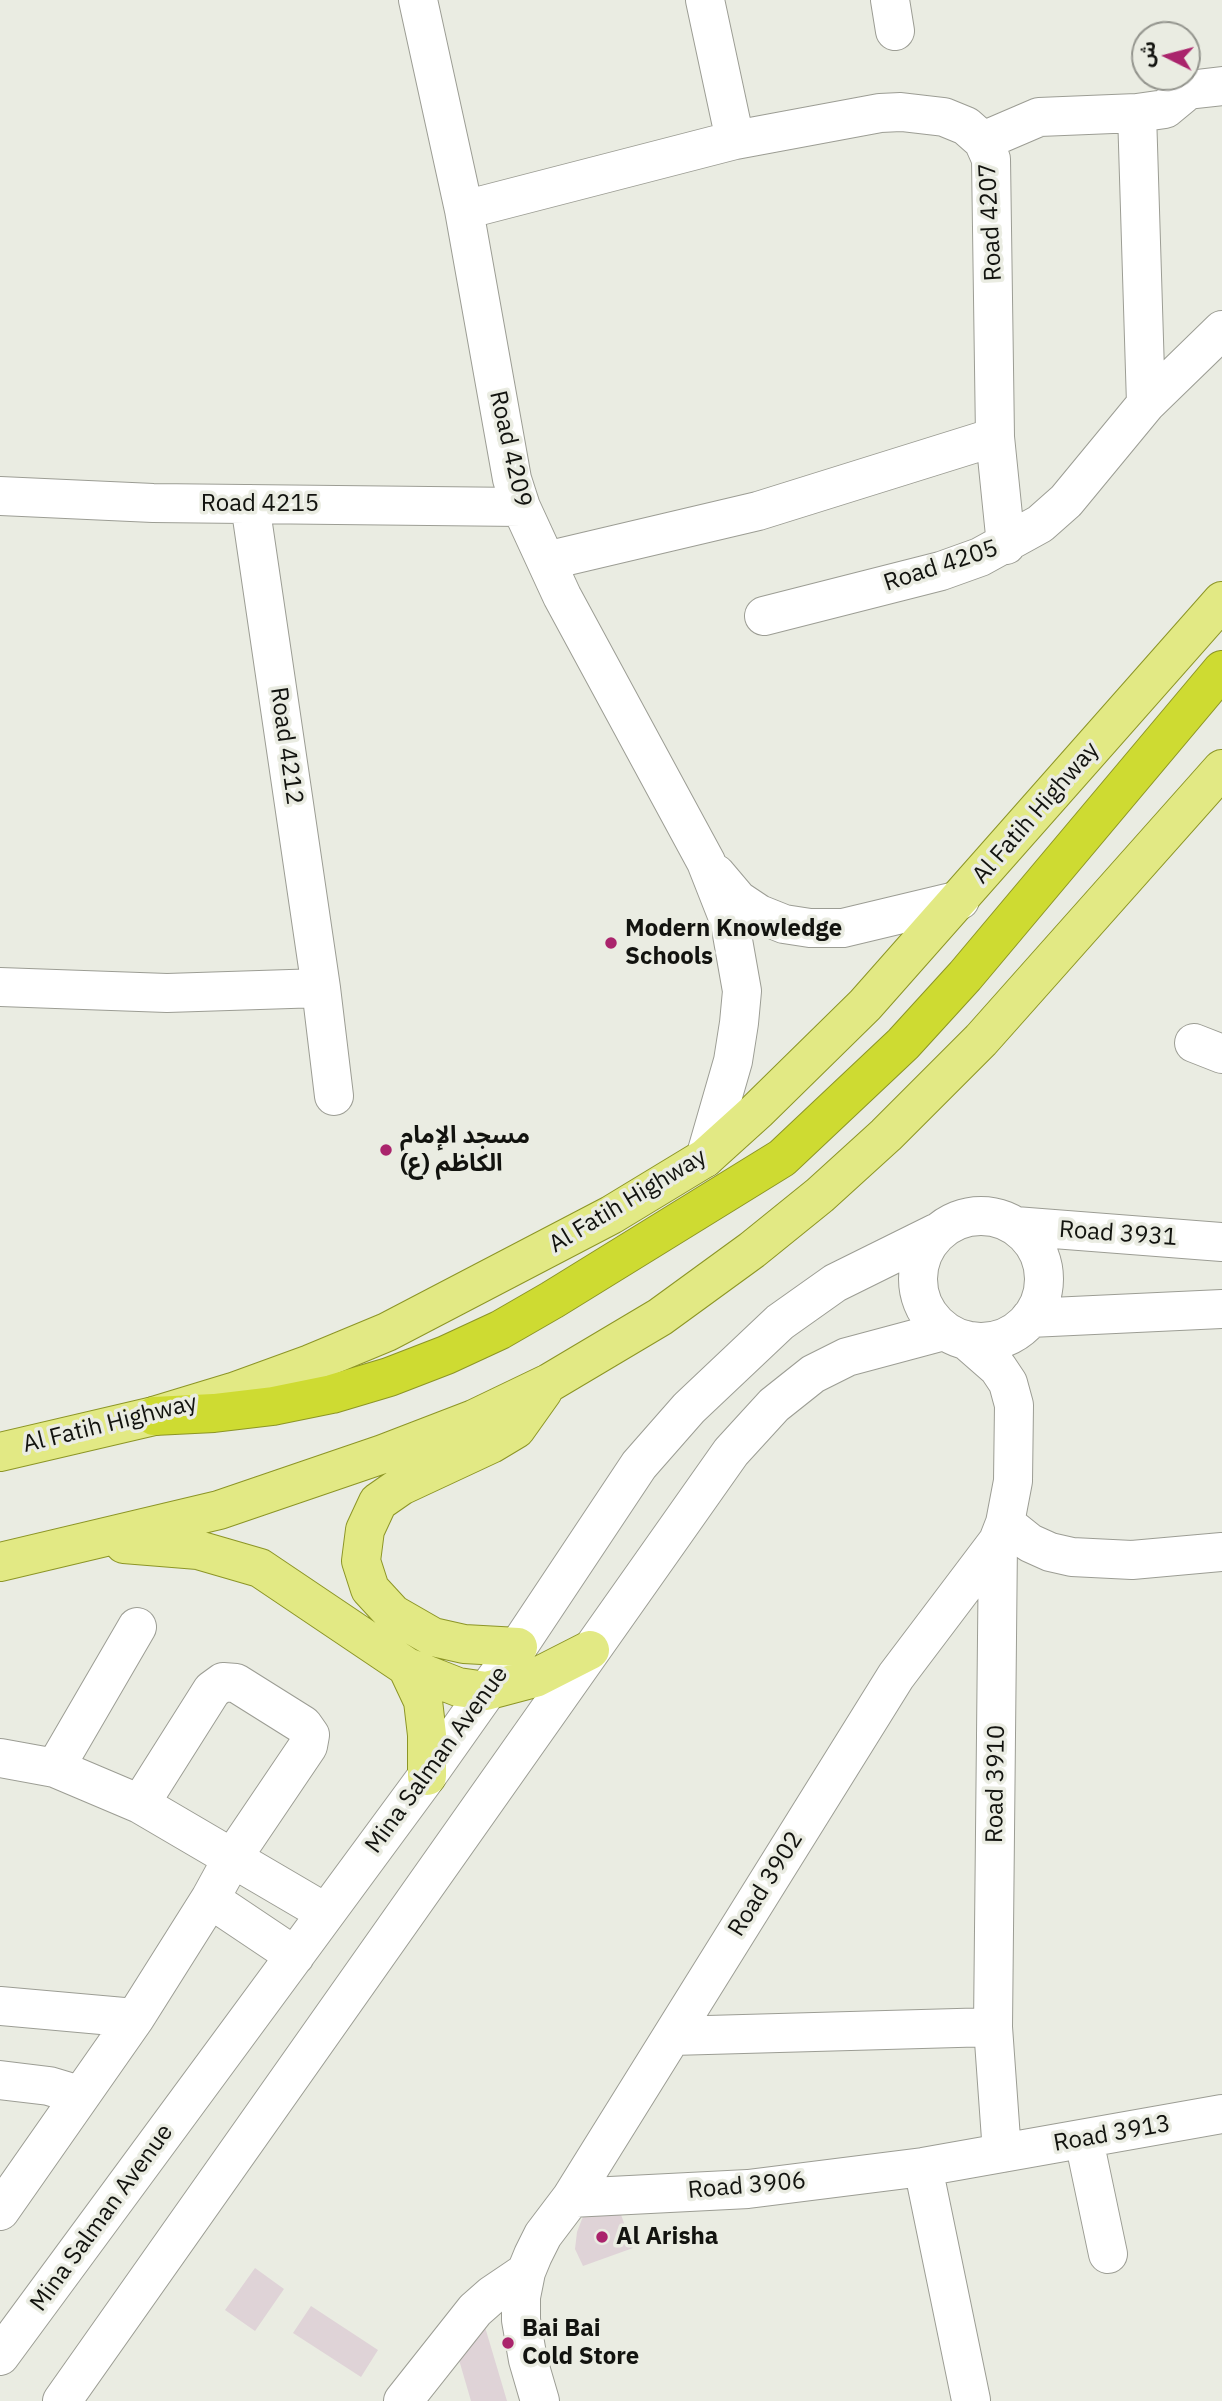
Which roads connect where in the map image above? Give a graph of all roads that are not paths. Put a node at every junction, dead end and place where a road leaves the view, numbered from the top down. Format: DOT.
graph roads {
  1 [pos="418,0"];
  2 [pos="705,0"];
  3 [pos="1222,86"];
  4 [pos="1137,113"];
  5 [pos="735,140"];
  6 [pos="983,141"];
  7 [pos="464,210"];
  8 [pos="1222,330"];
  9 [pos="1146,404"];
  10 [pos="995,437"];
  11 [pos="0,496"];
  12 [pos="250,504"];
  13 [pos="521,507"];
  14 [pos="1006,545"];
  15 [pos="546,562"];
  16 [pos="1222,601"];
  17 [pos="764,616"];
  18 [pos="1222,670"];
  19 [pos="1222,769"];
  20 [pos="706,862"];
  21 [pos="960,900"];
  22 [pos="0,987"];
  23 [pos="321,988"];
  24 [pos="334,1096"];
  25 [pos="705,1158"];
  26 [pos="1015,1226"];
  27 [pos="936,1233"];
  28 [pos="1222,1242"];
  29 [pos="1222,1309"];
  30 [pos="1030,1318"];
  31 [pos="955,1336"];
  32 [pos="549,1383"];
  33 [pos="154,1416"];
  34 [pos="0,1452"];
  35 [pos="1002,1532"];
  36 [pos="91,1541"];
  37 [pos="1222,1552"];
  38 [pos="0,1562"];
  39 [pos="137,1627"];
  40 [pos="518,1647"];
  41 [pos="590,1650"];
  42 [pos="407,1667"];
  43 [pos="485,1691"];
  44 [pos="0,1758"];
  45 [pos="55,1768"];
  46 [pos="427,1776"];
  47 [pos="140,1804"];
  48 [pos="233,1857"];
  49 [pos="210,1899"];
  50 [pos="326,1913"];
  51 [pos="295,1956"];
  52 [pos="0,2006"];
  53 [pos="135,2018"];
  54 [pos="993,2027"];
  55 [pos="672,2036"];
  56 [pos="0,2080"];
  57 [pos="79,2095"];
  58 [pos="1222,2114"];
  59 [pos="1084,2140"];
  60 [pos="1002,2153"];
  61 [pos="923,2167"];
  62 [pos="571,2197"];
  63 [pos="0,2211"];
  64 [pos="1108,2254"];
  65 [pos="526,2272"];
  66 [pos="0,2356"];
  67 [pos="971,2400"];
  68 [pos="62,2401"];
  69 [pos="402,2401"];
  70 [pos="540,2401"];
  1 -- 7 [label="street, Road 4209"];
  2 -- 5 [label="street"];
  3 -- 4 [label="street"];
  4 -- 6 [label="street"];
  4 -- 9 [label="street"];
  5 -- 6 [label="street, Road 4207"];
  5 -- 7 [label="street, Road 4207"];
  6 -- 10 [label="street, Road 4207"];
  7 -- 13 [label="street, Road 4209"];
  8 -- 9 [label="street, Road 4205"];
  9 -- 14 [label="street, Road 4205"];
  10 -- 14 [label="street, Road 4207"];
  10 -- 15 [label="street"];
  11 -- 12 [label="street, Road 4215"];
  12 -- 13 [label="street, Road 4215"];
  12 -- 23 [label="street, Road 4212"];
  13 -- 15 [label="street, Road 4209"];
  14 -- 17 [label="street, Road 4205"];
  15 -- 20 [label="street, Road 4209"];
  16 -- 21 [label="main road, Al Fatih Highway"];
  18 -- 33 [label="highway"];
  19 -- 32 [label="main road"];
  20 -- 21 [label="street, Road 4209"];
  20 -- 25 [label="street, Road 4209"];
  21 -- 25 [label="main road, Al Fatih Highway"];
  22 -- 23 [label="street"];
  23 -- 24 [label="street, Road 4212"];
  25 -- 33 [label="main road, Al Fatih Highway"];
  26 -- 27 [label="street"];
  26 -- 28 [label="street, Road 3931"];
  26 -- 30 [label="street"];
  27 -- 31 [label="street"];
  27 -- 40 [label="street, Mina Salman Avenue"];
  29 -- 30 [label="street"];
  30 -- 31 [label="street"];
  31 -- 35 [label="street, Road 3902"];
  31 -- 41 [label="street"];
  32 -- 36 [label="main road"];
  32 -- 40 [label="main road"];
  33 -- 34 [label="main road, Al Fatih Highway"];
  35 -- 37 [label="street"];
  35 -- 54 [label="street, Road 3910"];
  35 -- 55 [label="street, Road 3902"];
  36 -- 38 [label="main road"];
  36 -- 42 [label="main road"];
  39 -- 45 [label="street"];
  40 -- 43 [label="street, Mina Salman Avenue"];
  41 -- 43 [label="main road"];
  41 -- 68 [label="street"];
  42 -- 43 [label="main road"];
  42 -- 46 [label="main road"];
  43 -- 46 [label="street, Mina Salman Avenue"];
  44 -- 45 [label="street"];
  45 -- 47 [label="street"];
  46 -- 50 [label="street, Mina Salman Avenue"];
  47 -- 48 [label="street"];
  47 -- 48 [label="street"];
  48 -- 49 [label="street"];
  48 -- 50 [label="street"];
  49 -- 51 [label="street"];
  49 -- 53 [label="street"];
  50 -- 51 [label="street, Mina Salman Avenue"];
  51 -- 66 [label="street, Mina Salman Avenue"];
  52 -- 53 [label="street"];
  53 -- 57 [label="street"];
  54 -- 55 [label="street"];
  54 -- 60 [label="street, Road 3910"];
  55 -- 62 [label="street, Road 3902"];
  56 -- 57 [label="street"];
  57 -- 63 [label="street"];
  58 -- 59 [label="street, Road 3913"];
  59 -- 60 [label="street, Road 3913"];
  59 -- 64 [label="street"];
  60 -- 61 [label="street, Road 3906"];
  61 -- 62 [label="street, Road 3906"];
  61 -- 67 [label="street"];
  62 -- 65 [label="street, Road 3902"];
  65 -- 69 [label="street"];
  65 -- 70 [label="street"];
}
